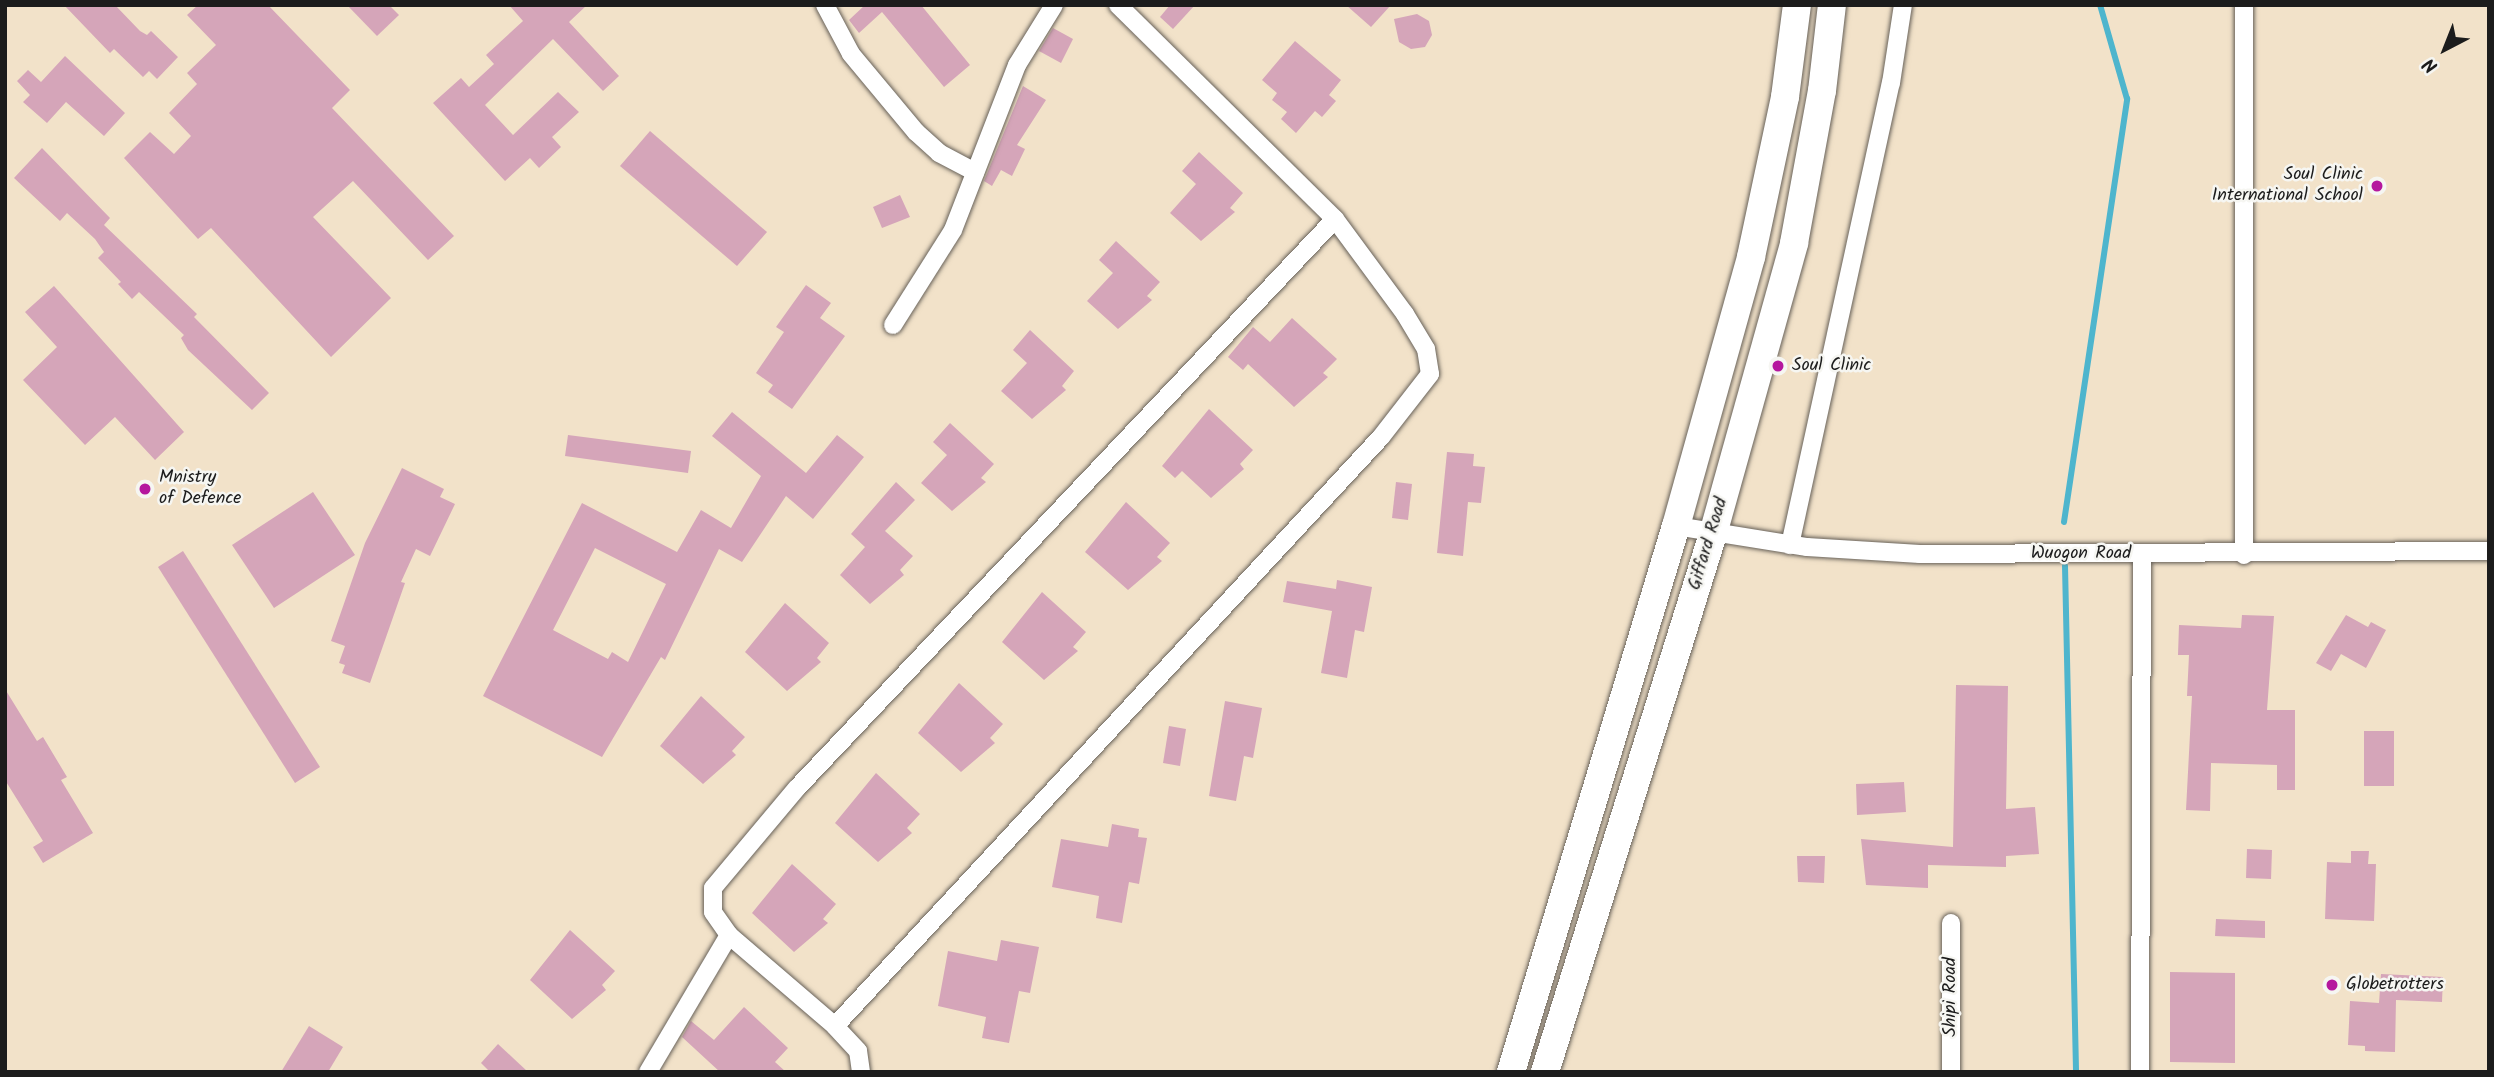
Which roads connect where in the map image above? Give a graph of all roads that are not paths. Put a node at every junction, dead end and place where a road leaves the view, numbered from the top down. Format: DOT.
graph roads {
  1 [pos="825,5"];
  2 [pos="1054,5"];
  3 [pos="1118,5"];
  4 [pos="1797,5"];
  5 [pos="1832,5"];
  6 [pos="1903,5"];
  7 [pos="2244,5"];
  8 [pos="975,172"];
  9 [pos="1335,219"];
  10 [pos="893,325"];
  11 [pos="1676,526"];
  12 [pos="1713,534"];
  13 [pos="1790,545"];
  14 [pos="2489,551"];
  15 [pos="2142,554"];
  16 [pos="2244,555"];
  17 [pos="1951,923"];
  18 [pos="729,935"];
  19 [pos="835,1026"];
  20 [pos="648,1072"];
  21 [pos="861,1072"];
  22 [pos="1511,1072"];
  23 [pos="1545,1072"];
  24 [pos="1951,1072"];
  25 [pos="2140,1072"];
  1 -- 8 [label="street"];
  2 -- 8 [label="street"];
  3 -- 9 [label="street"];
  4 -- 11 [label="main road, Giffard Road"];
  5 -- 12 [label="main road, Giffard Road"];
  6 -- 13 [label="street"];
  7 -- 16 [label="street"];
  8 -- 10 [label="street"];
  9 -- 18 [label="street"];
  9 -- 19 [label="street"];
  11 -- 12 [label="street, Wuogon Road"];
  11 -- 22 [label="main road, Giffard Road"];
  12 -- 13 [label="street, Wuogon Road"];
  12 -- 23 [label="main road, Giffard Road"];
  13 -- 15 [label="street, Wuogon Road"];
  14 -- 16 [label="street, Wuogon Road"];
  15 -- 16 [label="street, Wuogon Road"];
  15 -- 25 [label="street"];
  17 -- 24 [label="street, Shipi Road"];
  18 -- 19 [label="street"];
  18 -- 20 [label="street"];
  19 -- 21 [label="street"];
}
